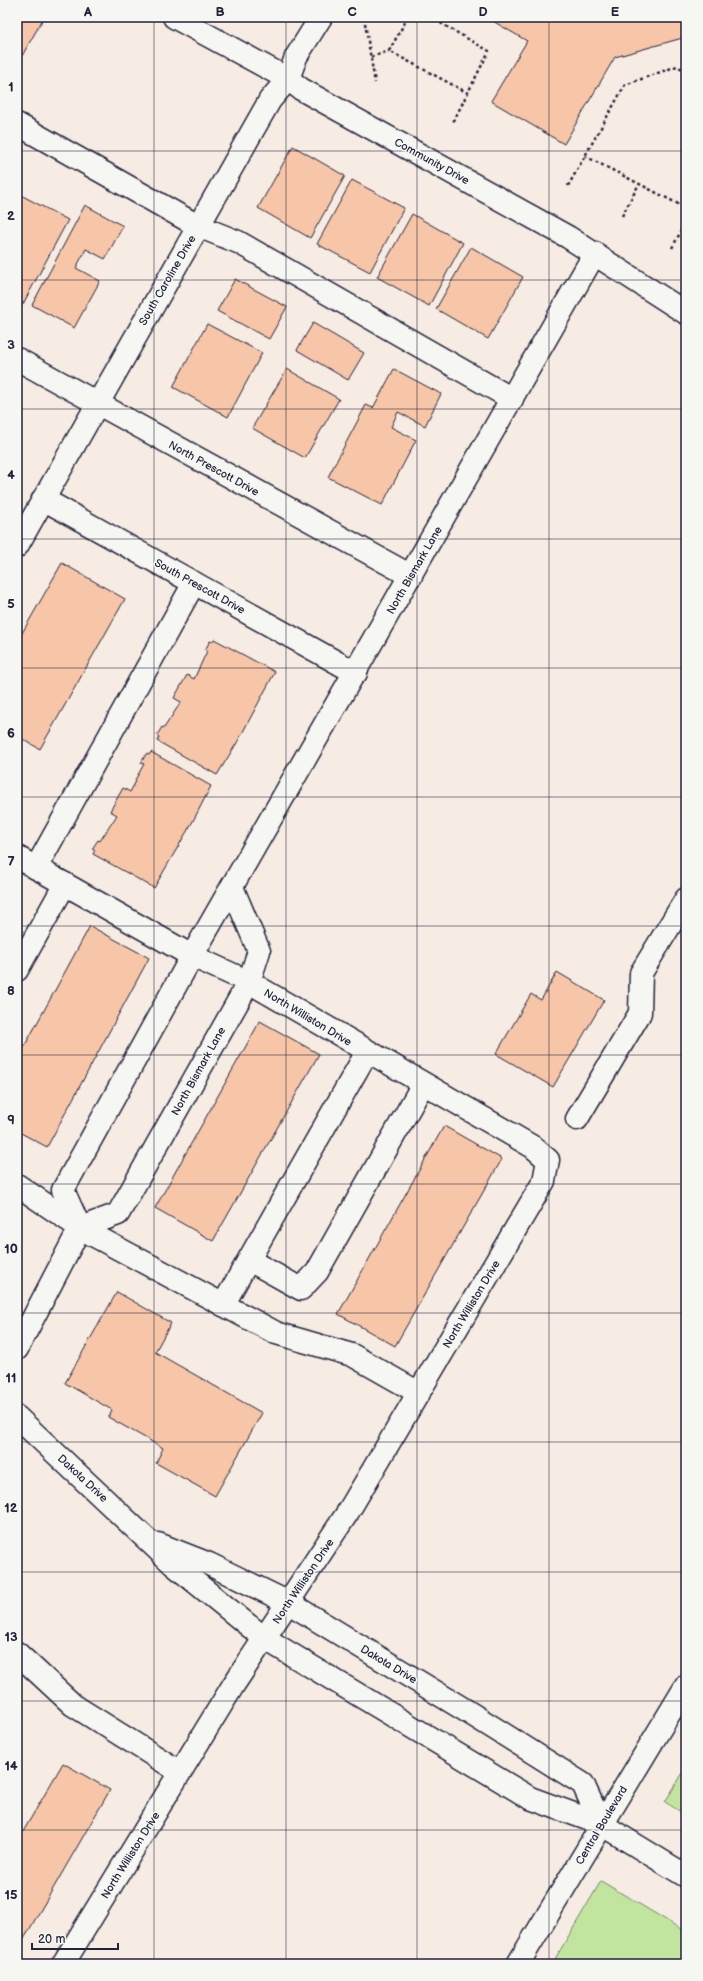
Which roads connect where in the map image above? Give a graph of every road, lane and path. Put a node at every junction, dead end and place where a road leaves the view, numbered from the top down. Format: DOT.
graph roads {
  1 [pos="174,17"];
  2 [pos="320,17"];
  3 [pos="408,17"];
  4 [pos="430,17"];
  5 [pos="364,23"];
  6 [pos="389,51"];
  7 [pos="371,57"];
  8 [pos="686,71"];
  9 [pos="288,79"];
  10 [pos="375,83"];
  11 [pos="468,93"];
  12 [pos="17,124"];
  13 [pos="452,124"];
  14 [pos="585,156"];
  15 [pos="639,184"];
  16 [pos="568,186"];
  17 [pos="686,208"];
  18 [pos="622,216"];
  19 [pos="686,222"];
  20 [pos="198,226"];
  21 [pos="672,248"];
  22 [pos="595,253"];
  23 [pos="686,313"];
  24 [pos="17,359"];
  25 [pos="512,399"];
  26 [pos="97,404"];
  27 [pos="44,499"];
  28 [pos="19,536"];
  29 [pos="412,576"];
  30 [pos="194,583"];
  31 [pos="356,673"];
  32 [pos="17,857"];
  33 [pos="36,868"];
  34 [pos="65,884"];
  35 [pos="232,887"];
  36 [pos="686,899"];
  37 [pos="192,956"];
  38 [pos="17,970"];
  39 [pos="248,982"];
  40 [pos="368,1052"];
  41 [pos="423,1084"];
  42 [pos="577,1119"];
  43 [pos="17,1184"];
  44 [pos="80,1228"];
  45 [pos="249,1260"];
  46 [pos="224,1305"];
  47 [pos="17,1349"];
  48 [pos="419,1393"];
  49 [pos="17,1417"];
  50 [pos="148,1540"];
  51 [pos="289,1603"];
  52 [pos="264,1638"];
  53 [pos="17,1653"];
  54 [pos="686,1686"];
  55 [pos="180,1772"];
  56 [pos="601,1824"];
  57 [pos="686,1876"];
  58 [pos="62,1964"];
  59 [pos="518,1964"];
  1 -- 9 [label="street, Community Drive"];
  2 -- 9 [label="street, South Caroline Drive"];
  3 -- 6 [label="path"];
  4 -- 11 [label="path"];
  5 -- 7 [label="path"];
  6 -- 7 [label="path"];
  6 -- 11 [label="path"];
  7 -- 10 [label="path"];
  8 -- 14 [label="path"];
  9 -- 20 [label="street, South Caroline Drive"];
  9 -- 22 [label="street, Community Drive"];
  11 -- 13 [label="path"];
  12 -- 20 [label="street"];
  14 -- 15 [label="path"];
  14 -- 16 [label="path"];
  15 -- 17 [label="path"];
  15 -- 18 [label="path"];
  19 -- 21 [label="path"];
  20 -- 25 [label="street"];
  20 -- 26 [label="street, South Caroline Drive"];
  22 -- 23 [label="street, Community Drive"];
  22 -- 25 [label="street, North Bismark Lane"];
  24 -- 26 [label="street, North Prescott Drive"];
  25 -- 29 [label="street, North Bismark Lane"];
  26 -- 27 [label="street, South Caroline Drive"];
  26 -- 29 [label="street, North Prescott Drive"];
  27 -- 28 [label="street, South Caroline Drive"];
  27 -- 30 [label="street, South Prescott Drive"];
  29 -- 31 [label="street, North Bismark Lane"];
  30 -- 31 [label="street, South Prescott Drive"];
  30 -- 33 [label="street"];
  31 -- 35 [label="street, North Bismark Lane"];
  32 -- 33 [label="street, North Williston Drive"];
  33 -- 34 [label="street, North Williston Drive"];
  34 -- 37 [label="street, North Williston Drive"];
  34 -- 38 [label="street"];
  35 -- 37 [label="street, North Bismark Lane"];
  35 -- 39 [label="street, North Bismark Lane"];
  36 -- 42 [label="street"];
  37 -- 39 [label="street, North Williston Drive"];
  37 -- 44 [label="street, North Bismark Lane"];
  39 -- 40 [label="street, North Williston Drive"];
  39 -- 44 [label="street, North Bismark Lane"];
  40 -- 41 [label="street, North Williston Drive"];
  40 -- 45 [label="street"];
  41 -- 45 [label="street"];
  41 -- 48 [label="street, North Williston Drive"];
  43 -- 44 [label="street"];
  44 -- 46 [label="street"];
  44 -- 47 [label="street"];
  45 -- 46 [label="street"];
  46 -- 48 [label="street"];
  48 -- 51 [label="street, North Williston Drive"];
  49 -- 50 [label="street, Dakota Drive"];
  50 -- 51 [label="street, Dakota Drive"];
  50 -- 52 [label="street, Dakota Drive"];
  51 -- 52 [label="street, North Williston Drive"];
  51 -- 56 [label="street, Dakota Drive"];
  52 -- 55 [label="street, North Williston Drive"];
  52 -- 56 [label="street, Dakota Drive"];
  53 -- 55 [label="street"];
  54 -- 56 [label="street, Central Boulevard"];
  55 -- 58 [label="street, North Williston Drive"];
  56 -- 57 [label="street, Dakota Drive"];
  56 -- 59 [label="street, Central Boulevard"];
}
